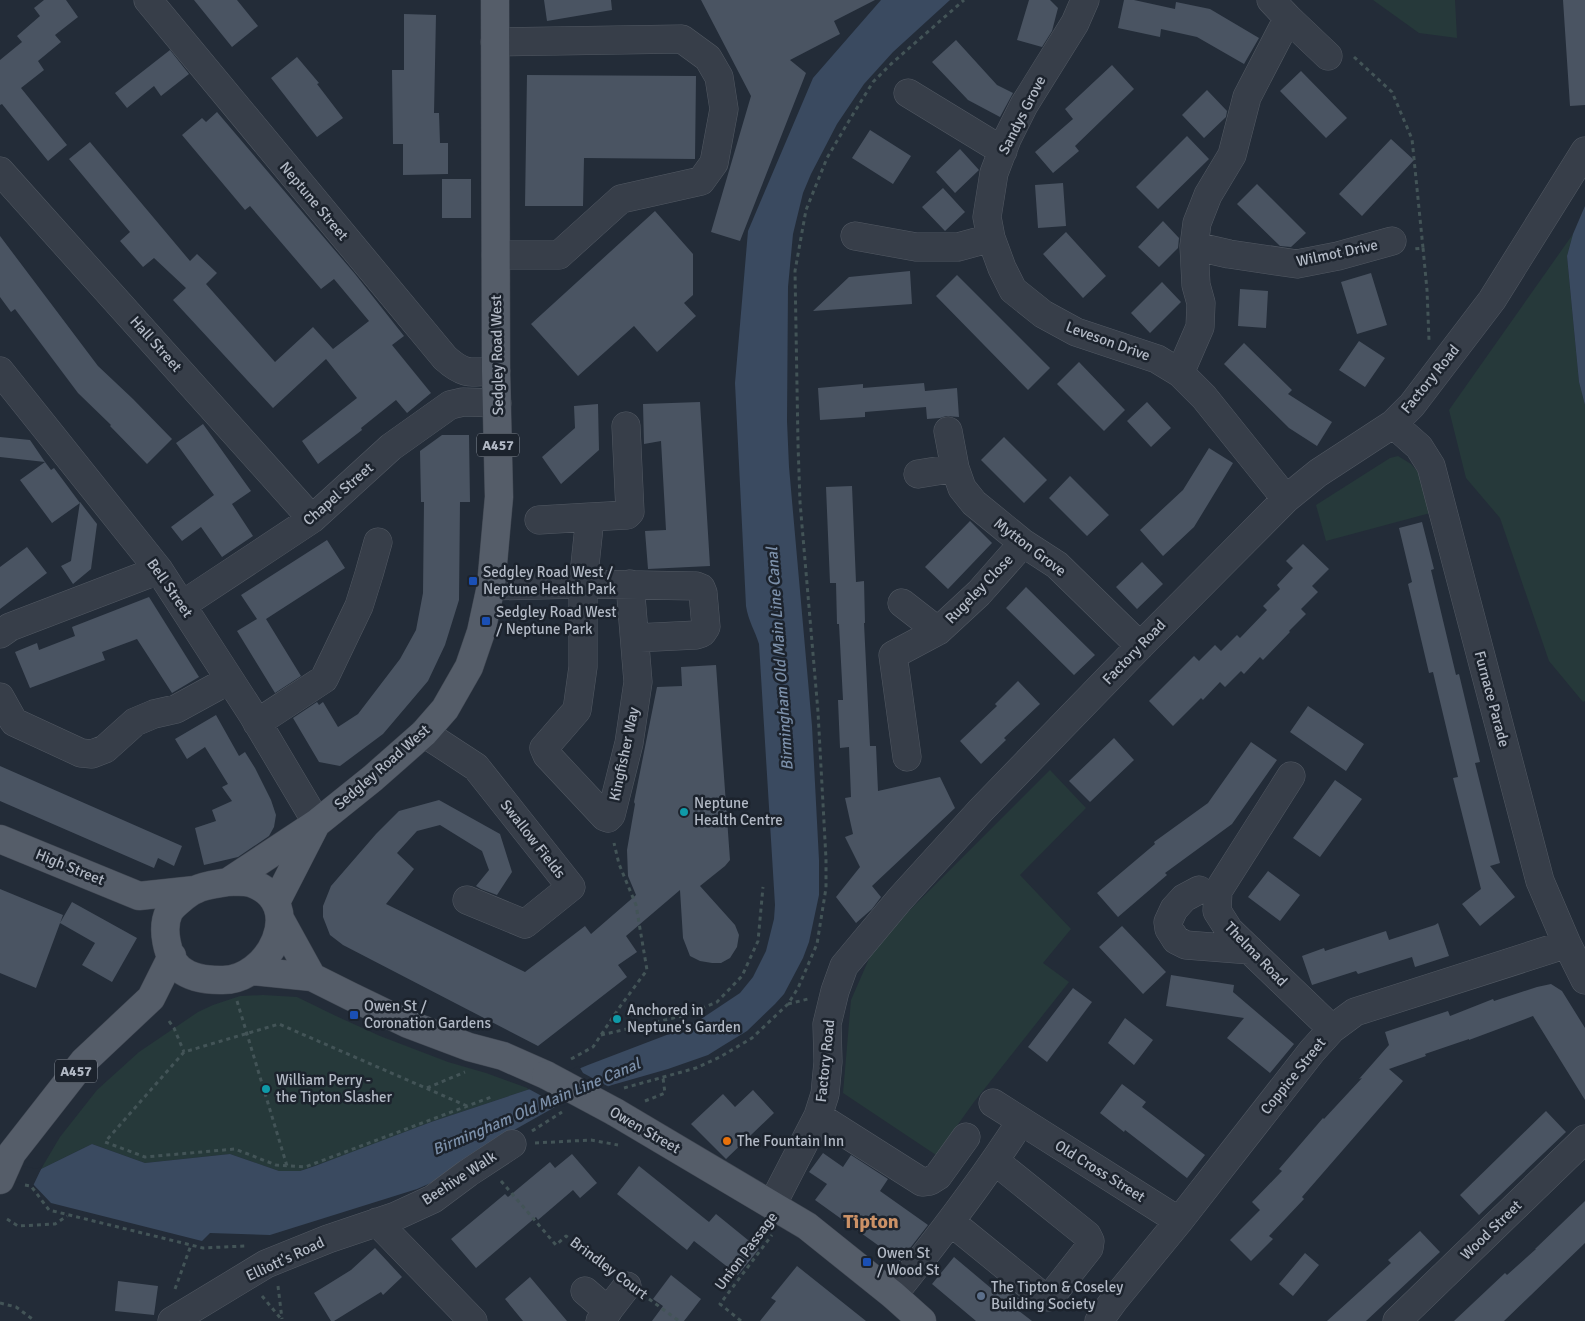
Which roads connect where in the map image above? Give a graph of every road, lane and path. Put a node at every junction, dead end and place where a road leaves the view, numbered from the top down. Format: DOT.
graph roads {
  1 [pos="148,0"];
  2 [pos="495,0"];
  3 [pos="964,0"];
  4 [pos="1085,0"];
  5 [pos="1279,9"];
  6 [pos="495,42"];
  7 [pos="1328,56"];
  8 [pos="908,93"];
  9 [pos="1003,151"];
  10 [pos="1585,151"];
  11 [pos="0,171"];
  12 [pos="855,236"];
  13 [pos="991,238"];
  14 [pos="1392,240"];
  15 [pos="1194,246"];
  16 [pos="1423,248"];
  17 [pos="496,255"];
  18 [pos="1428,348"];
  19 [pos="496,371"];
  20 [pos="0,372"];
  21 [pos="1180,373"];
  22 [pos="497,403"];
  23 [pos="1393,424"];
  24 [pos="626,426"];
  25 [pos="948,431"];
  26 [pos="955,468"];
  27 [pos="918,474"];
  28 [pos="1286,499"];
  29 [pos="590,517"];
  30 [pos="312,519"];
  31 [pos="539,520"];
  32 [pos="378,542"];
  33 [pos="1023,543"];
  34 [pos="159,570"];
  35 [pos="583,584"];
  36 [pos="630,584"];
  37 [pos="491,586"];
  38 [pos="902,603"];
  39 [pos="182,605"];
  40 [pos="938,631"];
  41 [pos="0,634"];
  42 [pos="635,638"];
  43 [pos="1140,646"];
  44 [pos="229,680"];
  45 [pos="0,698"];
  46 [pos="258,723"];
  47 [pos="424,733"];
  48 [pos="907,757"];
  49 [pos="1291,776"];
  50 [pos="608,818"];
  51 [pos="317,823"];
  52 [pos="0,839"];
  53 [pos="228,882"];
  54 [pos="762,887"];
  55 [pos="195,890"];
  56 [pos="1199,890"];
  57 [pos="139,896"];
  58 [pos="467,900"];
  59 [pos="278,910"];
  60 [pos="165,930"];
  61 [pos="1567,944"];
  62 [pos="1250,950"];
  63 [pos="172,956"];
  64 [pos="252,972"];
  65 [pos="312,977"];
  66 [pos="1585,980"];
  67 [pos="228,987"];
  68 [pos="151,998"];
  69 [pos="169,1021"];
  70 [pos="1332,1029"];
  71 [pos="247,1033"];
  72 [pos="600,1035"];
  73 [pos="184,1052"];
  74 [pos="571,1060"];
  75 [pos="472,1069"];
  76 [pos="663,1078"];
  77 [pos="426,1088"];
  78 [pos="494,1096"];
  79 [pos="618,1100"];
  80 [pos="993,1103"];
  81 [pos="466,1106"];
  82 [pos="570,1108"];
  83 [pos="643,1116"];
  84 [pos="818,1116"];
  85 [pos="1021,1121"];
  86 [pos="966,1136"];
  87 [pos="1585,1139"];
  88 [pos="512,1144"];
  89 [pos="6,1149"];
  90 [pos="999,1156"];
  91 [pos="485,1162"];
  92 [pos="287,1166"];
  93 [pos="0,1180"];
  94 [pos="31,1186"];
  95 [pos="780,1210"];
  96 [pos="68,1215"];
  97 [pos="7,1218"];
  98 [pos="1179,1221"];
  99 [pos="377,1222"];
  100 [pos="951,1222"];
  101 [pos="191,1245"];
  102 [pos="256,1270"];
  103 [pos="628,1284"];
  104 [pos="585,1291"];
  105 [pos="893,1295"];
  106 [pos="0,1303"];
  107 [pos="173,1308"];
  108 [pos="604,1316"];
  109 [pos="283,1320"];
  110 [pos="36,1321"];
  111 [pos="473,1321"];
  112 [pos="679,1321"];
  113 [pos="741,1321"];
  114 [pos="922,1321"];
  115 [pos="1099,1321"];
  116 [pos="1397,1321"];
  1 -- 19 [label="street, Neptune Street"];
  2 -- 6 [label="main road, Sedgley Road West / A457"];
  3 -- 76 [label="path"];
  4 -- 9 [label="street, Sandys Grove"];
  5 -- 7 [label="street"];
  5 -- 15 [label="street"];
  6 -- 17 [label="main road, Sedgley Road West / A457"];
  6 -- 17 [label="street"];
  7 -- 16 [label="path"];
  8 -- 9 [label="street"];
  9 -- 13 [label="street, Sandys Grove"];
  10 -- 23 [label="street, Factory Road"];
  11 -- 30 [label="street, Hall Street"];
  12 -- 13 [label="street"];
  13 -- 21 [label="street, Leveson Drive"];
  14 -- 15 [label="street, Wilmot Drive"];
  14 -- 16 [label="path"];
  15 -- 21 [label="street"];
  16 -- 18 [label="path"];
  17 -- 19 [label="main road, Sedgley Road West / A457"];
  19 -- 22 [label="main road, Sedgley Road West / A457"];
  20 -- 34 [label="street, Bell Street"];
  21 -- 28 [label="street, Leveson Drive"];
  22 -- 30 [label="street, Chapel Street"];
  22 -- 37 [label="main road, Sedgley Road West / A457"];
  23 -- 28 [label="street, Factory Road"];
  23 -- 61 [label="street, Furnace Parade"];
  24 -- 29 [label="street"];
  25 -- 26 [label="street"];
  26 -- 27 [label="street"];
  26 -- 33 [label="street, Mytton Grove"];
  28 -- 43 [label="street, Factory Road"];
  29 -- 31 [label="street"];
  29 -- 35 [label="street, Kingfisher Way"];
  30 -- 39 [label="street, Chapel Street"];
  32 -- 46 [label="street"];
  33 -- 40 [label="street, Rugeley Close"];
  33 -- 43 [label="street, Mytton Grove"];
  34 -- 39 [label="street, Bell Street"];
  34 -- 41 [label="street"];
  35 -- 36 [label="street"];
  35 -- 37 [label="street"];
  35 -- 50 [label="street, Kingfisher Way"];
  36 -- 42 [label="street, Kingfisher Way"];
  36 -- 42 [label="street"];
  37 -- 47 [label="main road, Sedgley Road West / A457"];
  38 -- 40 [label="street"];
  39 -- 44 [label="street, Bell Street"];
  40 -- 48 [label="street, Rugeley Close"];
  42 -- 50 [label="street, Kingfisher Way"];
  43 -- 84 [label="street, Factory Road"];
  44 -- 45 [label="street"];
  44 -- 46 [label="street, Bell Street"];
  46 -- 51 [label="street, Bell Street"];
  47 -- 51 [label="main road, Sedgley Road West / A457"];
  47 -- 58 [label="street, Swallow Fields"];
  49 -- 62 [label="street, Thelma Road"];
  50 -- 72 [label="path"];
  51 -- 53 [label="main road, Sedgley Road West / A457"];
  51 -- 59 [label="main road, Sedgley Road West / A457"];
  52 -- 57 [label="main road, High Street"];
  53 -- 55 [label="main road, A457"];
  53 -- 59 [label="main road, A457"];
  54 -- 72 [label="path"];
  55 -- 57 [label="main road, High Street"];
  55 -- 60 [label="main road, A457"];
  56 -- 62 [label="street"];
  57 -- 60 [label="main road"];
  59 -- 64 [label="main road, A457"];
  59 -- 65 [label="main road"];
  60 -- 63 [label="main road, A457"];
  61 -- 66 [label="street, Furnace Parade"];
  61 -- 70 [label="street, Coppice Street"];
  62 -- 70 [label="street, Thelma Road"];
  63 -- 67 [label="main road, A457"];
  63 -- 68 [label="main road, A457"];
  64 -- 65 [label="main road"];
  64 -- 67 [label="main road, A457"];
  65 -- 79 [label="main road, Owen Street, bridge"];
  67 -- 68 [label="main road, A457"];
  67 -- 71 [label="path"];
  68 -- 89 [label="main road, A457"];
  69 -- 73 [label="path"];
  70 -- 98 [label="street, Coppice Street"];
  71 -- 73 [label="path"];
  71 -- 77 [label="path"];
  71 -- 92 [label="path"];
  72 -- 74 [label="path"];
  73 -- 92 [label="path"];
  75 -- 77 [label="path"];
  76 -- 79 [label="path"];
  76 -- 83 [label="path"];
  77 -- 81 [label="path"];
  78 -- 81 [label="path"];
  79 -- 83 [label="main road, Owen Street"];
  80 -- 85 [label="street, Old Cross Street"];
  81 -- 92 [label="path"];
  82 -- 88 [label="path"];
  83 -- 88 [label="path"];
  83 -- 95 [label="main road, Owen Street"];
  84 -- 86 [label="street"];
  84 -- 95 [label="street, Factory Road"];
  85 -- 90 [label="street"];
  85 -- 98 [label="street, Old Cross Street"];
  87 -- 116 [label="street, Wood Street"];
  88 -- 91 [label="street, Beehive Walk"];
  89 -- 93 [label="main road, A457"];
  90 -- 100 [label="street"];
  90 -- 100 [label="street"];
  91 -- 99 [label="street, Beehive Walk"];
  91 -- 103 [label="path, Brindley Court"];
  94 -- 96 [label="path"];
  95 -- 105 [label="main road, Owen Street"];
  95 -- 113 [label="path, Union Passage"];
  96 -- 97 [label="path"];
  96 -- 101 [label="path"];
  98 -- 115 [label="street, Coppice Street"];
  99 -- 102 [label="street, Elliott's Road"];
  99 -- 111 [label="street"];
  100 -- 105 [label="street"];
  101 -- 102 [label="path"];
  101 -- 107 [label="path"];
  102 -- 107 [label="street, Elliott's Road"];
  102 -- 109 [label="path"];
  102 -- 109 [label="path"];
  103 -- 108 [label="street, Brindley Court"];
  103 -- 112 [label="path, Brindley Court"];
  104 -- 108 [label="street, Brindley Court"];
  105 -- 114 [label="main road, Owen Street"];
  106 -- 110 [label="path"];
}
